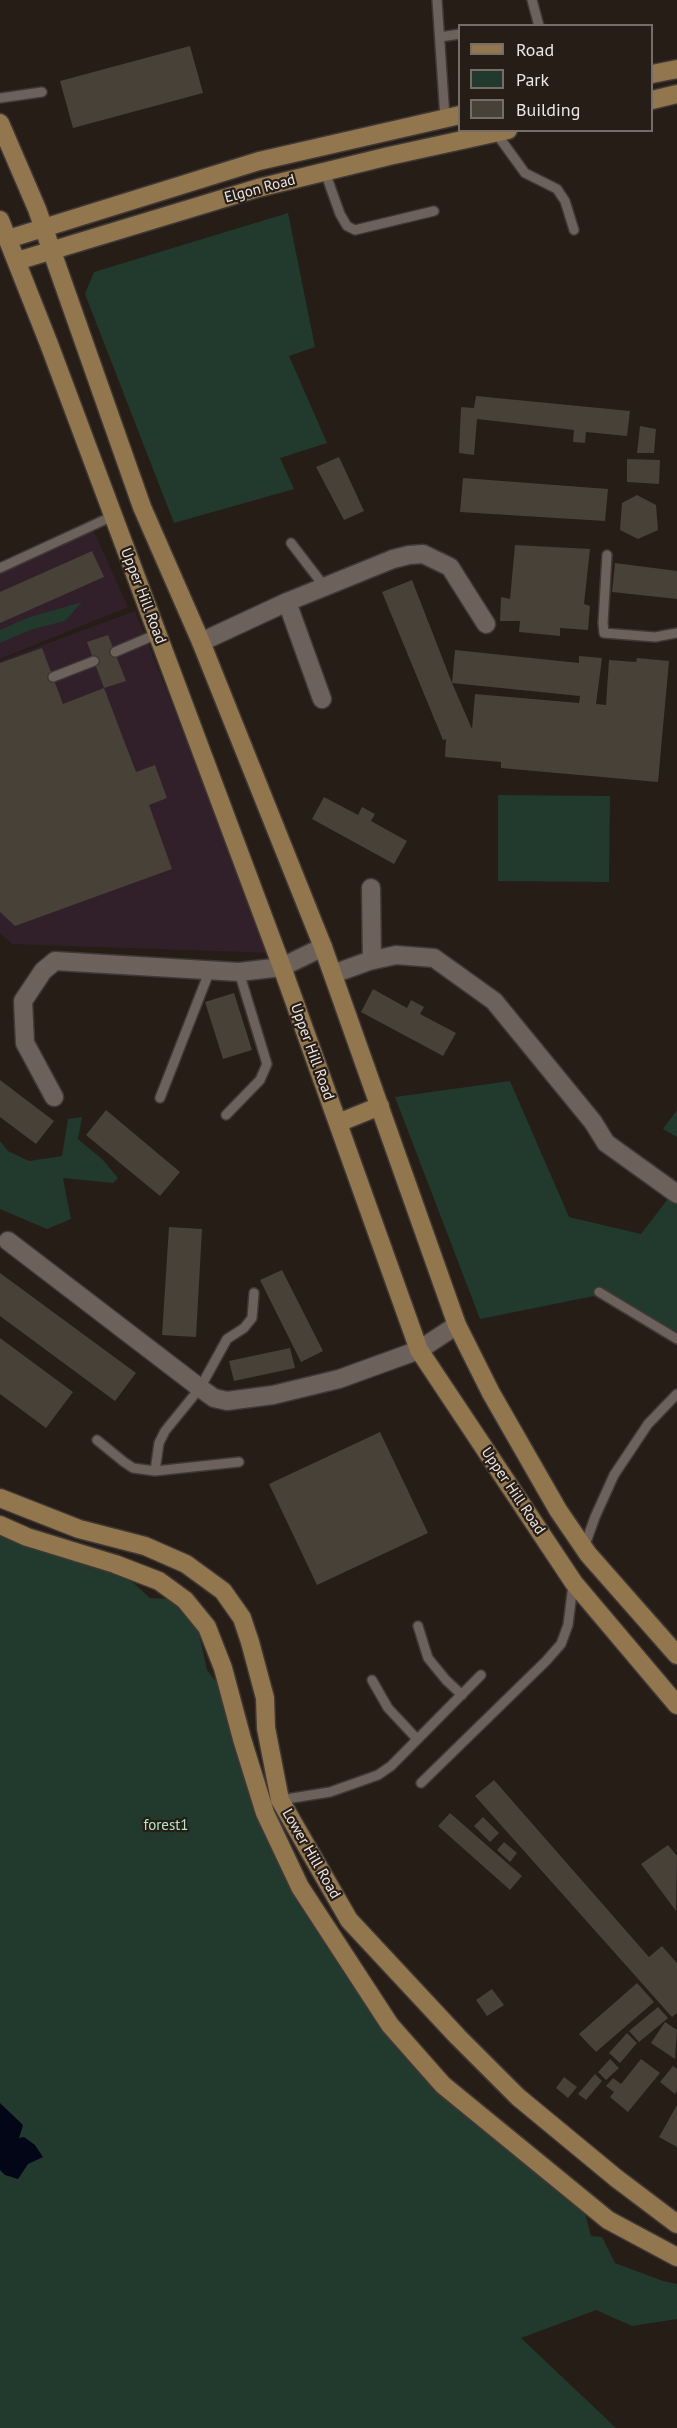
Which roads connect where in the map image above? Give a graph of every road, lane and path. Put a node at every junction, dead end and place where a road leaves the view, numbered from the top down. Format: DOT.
graph roads {
  1 [pos="437,0"];
  2 [pos="532,0"];
  3 [pos="538,24"];
  4 [pos="458,34"];
  5 [pos="440,37"];
  6 [pos="677,69"];
  7 [pos="653,74"];
  8 [pos="42,92"];
  9 [pos="677,94"];
  10 [pos="0,98"];
  11 [pos="653,99"];
  12 [pos="452,116"];
  13 [pos="0,123"];
  14 [pos="502,132"];
  15 [pos="325,172"];
  16 [pos="434,211"];
  17 [pos="0,220"];
  18 [pos="44,230"];
  19 [pos="574,230"];
  20 [pos="8,239"];
  21 [pos="51,252"];
  22 [pos="17,261"];
  23 [pos="113,516"];
  24 [pos="291,543"];
  25 [pos="607,555"];
  26 [pos="0,568"];
  27 [pos="324,586"];
  28 [pos="286,602"];
  29 [pos="486,624"];
  30 [pos="677,633"];
  31 [pos="158,634"];
  32 [pos="201,642"];
  33 [pos="115,652"];
  34 [pos="94,661"];
  35 [pos="52,676"];
  36 [pos="322,699"];
  37 [pos="371,888"];
  38 [pos="323,947"];
  39 [pos="372,960"];
  40 [pos="282,967"];
  41 [pos="210,970"];
  42 [pos="239,972"];
  43 [pos="333,974"];
  44 [pos="54,1096"];
  45 [pos="160,1098"];
  46 [pos="380,1106"];
  47 [pos="226,1115"];
  48 [pos="338,1123"];
  49 [pos="677,1194"];
  50 [pos="8,1240"];
  51 [pos="599,1292"];
  52 [pos="254,1293"];
  53 [pos="457,1325"];
  54 [pos="677,1339"];
  55 [pos="419,1350"];
  56 [pos="200,1388"];
  57 [pos="677,1394"];
  58 [pos="97,1440"];
  59 [pos="239,1462"];
  60 [pos="155,1471"];
  61 [pos="0,1498"];
  62 [pos="0,1525"];
  63 [pos="588,1554"];
  64 [pos="574,1583"];
  65 [pos="418,1626"];
  66 [pos="677,1655"];
  67 [pos="481,1675"];
  68 [pos="372,1680"];
  69 [pos="462,1695"];
  70 [pos="677,1705"];
  71 [pos="417,1739"];
  72 [pos="421,1784"];
  73 [pos="280,1800"];
  74 [pos="677,2224"];
  75 [pos="677,2257"];
  1 -- 5 [label="lane"];
  2 -- 3 [label="lane"];
  4 -- 5 [label="lane"];
  5 -- 12 [label="lane"];
  6 -- 7 [label="street"];
  8 -- 10 [label="lane"];
  9 -- 11 [label="street"];
  12 -- 18 [label="street, Elgon Road"];
  13 -- 18 [label="street, Upper Hill Road"];
  14 -- 15 [label="street, Elgon Road"];
  14 -- 19 [label="lane"];
  15 -- 16 [label="lane"];
  15 -- 21 [label="street, Elgon Road"];
  17 -- 20 [label="street, Upper Hill Road"];
  18 -- 20 [label="street, Elgon Road"];
  18 -- 21 [label="street, Upper Hill Road"];
  20 -- 22 [label="street, Upper Hill Road"];
  21 -- 22 [label="street, Elgon Road"];
  21 -- 32 [label="street, Upper Hill Road"];
  22 -- 23 [label="street, Upper Hill Road"];
  23 -- 26 [label="lane"];
  23 -- 31 [label="street, Upper Hill Road"];
  24 -- 27 [label="lane"];
  25 -- 30 [label="lane"];
  27 -- 28 [label="street"];
  27 -- 29 [label="street"];
  28 -- 32 [label="street"];
  28 -- 36 [label="street"];
  31 -- 33 [label="lane"];
  31 -- 40 [label="street, Upper Hill Road"];
  32 -- 38 [label="street, Upper Hill Road"];
  34 -- 35 [label="lane"];
  37 -- 39 [label="street"];
  38 -- 40 [label="street"];
  38 -- 43 [label="street, Upper Hill Road"];
  39 -- 43 [label="street"];
  39 -- 49 [label="street"];
  40 -- 42 [label="street"];
  40 -- 48 [label="street, Upper Hill Road"];
  41 -- 42 [label="street"];
  41 -- 44 [label="street"];
  41 -- 45 [label="lane"];
  42 -- 47 [label="lane"];
  43 -- 46 [label="street, Upper Hill Road"];
  46 -- 48 [label="street"];
  46 -- 53 [label="street, Upper Hill Road"];
  48 -- 55 [label="street, Upper Hill Road"];
  50 -- 56 [label="street"];
  51 -- 54 [label="lane"];
  52 -- 56 [label="lane"];
  53 -- 55 [label="street"];
  53 -- 63 [label="street, Upper Hill Road"];
  55 -- 56 [label="street"];
  55 -- 64 [label="street, Upper Hill Road"];
  56 -- 60 [label="lane"];
  57 -- 63 [label="lane"];
  58 -- 60 [label="lane"];
  59 -- 60 [label="lane"];
  61 -- 73 [label="street, Lower Hill Road"];
  62 -- 75 [label="street, Lower Hill Road"];
  63 -- 66 [label="street, Upper Hill Road"];
  64 -- 70 [label="street, Upper Hill Road"];
  64 -- 72 [label="lane"];
  65 -- 69 [label="lane"];
  67 -- 69 [label="lane"];
  68 -- 71 [label="lane"];
  69 -- 71 [label="lane"];
  71 -- 73 [label="lane"];
  73 -- 74 [label="street, Lower Hill Road"];
}
